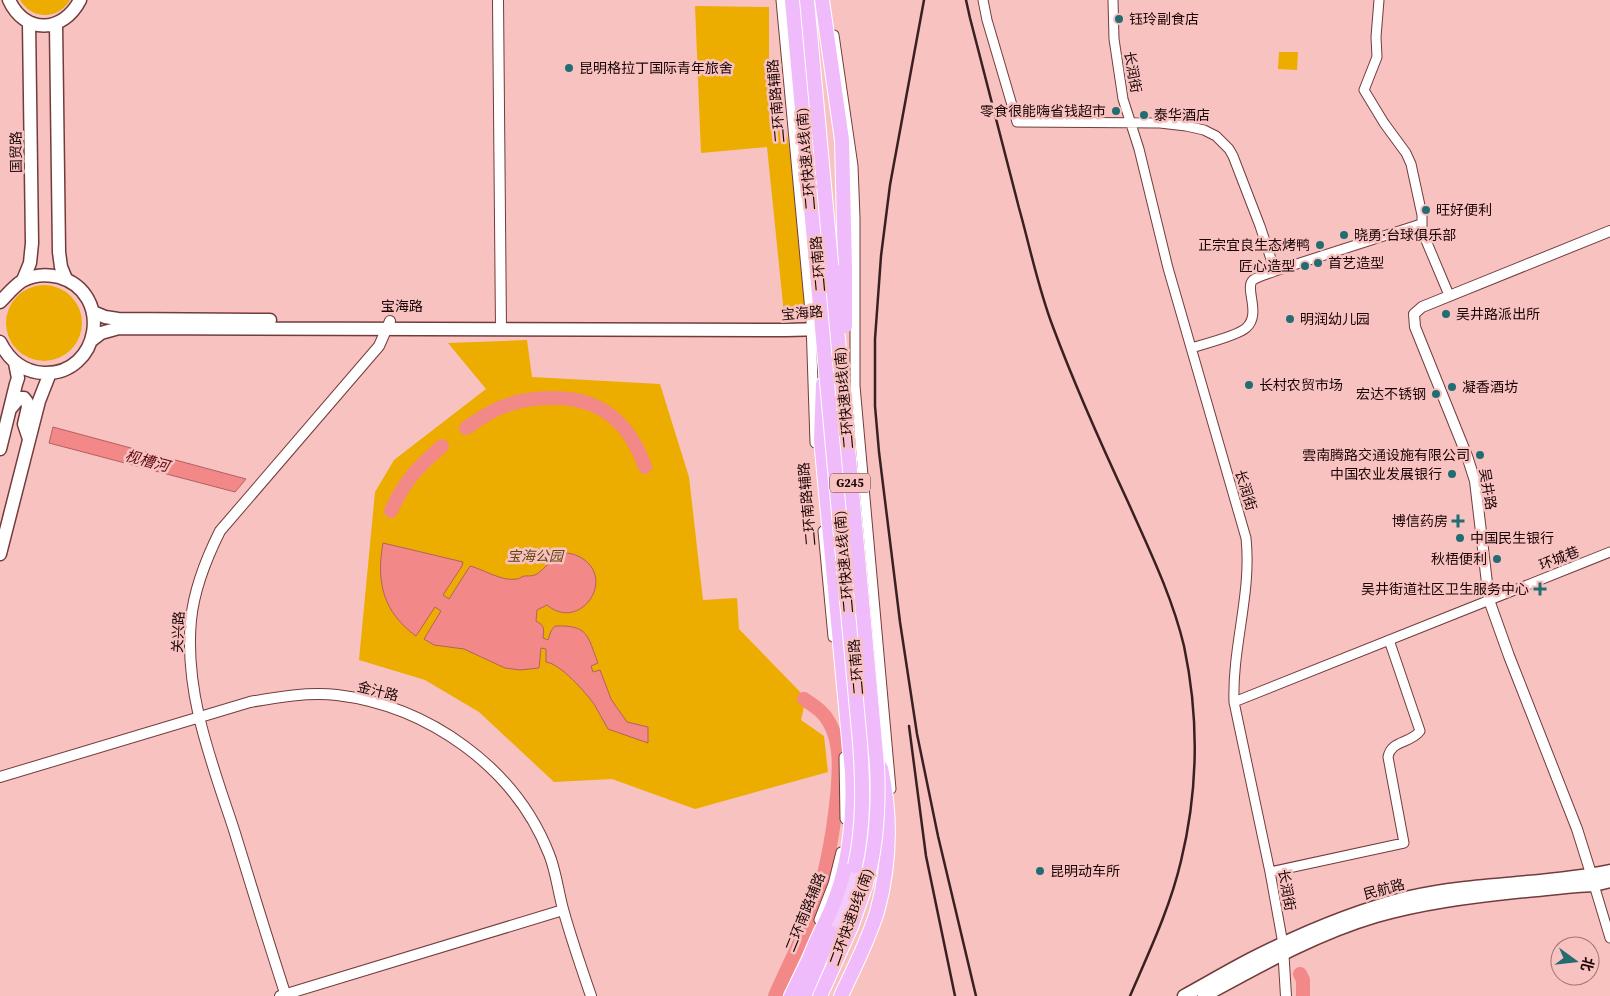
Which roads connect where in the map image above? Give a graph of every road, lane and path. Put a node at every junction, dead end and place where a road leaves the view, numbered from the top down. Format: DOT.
graph roads {
  1 [pos="9,0"];
  2 [pos="498,0"];
  3 [pos="781,0"];
  4 [pos="793,0"];
  5 [pos="806,0"];
  6 [pos="983,0"];
  7 [pos="1113,0"];
  8 [pos="1379,0"];
  9 [pos="80,2"];
  10 [pos="825,2"];
  11 [pos="29,22"];
  12 [pos="56,24"];
  13 [pos="1130,124"];
  14 [pos="1421,224"];
  15 [pos="1610,231"];
  16 [pos="1275,271"];
  17 [pos="23,280"];
  18 [pos="66,280"];
  19 [pos="1449,295"];
  20 [pos="1,303"];
  21 [pos="93,312"];
  22 [pos="501,324"];
  23 [pos="854,324"];
  24 [pos="389,325"];
  25 [pos="821,325"];
  26 [pos="92,340"];
  27 [pos="0,343"];
  28 [pos="1191,348"];
  29 [pos="15,363"];
  30 [pos="50,373"];
  31 [pos="11,408"];
  32 [pos="846,424"];
  33 [pos="30,439"];
  34 [pos="0,449"];
  35 [pos="1610,552"];
  36 [pos="0,554"];
  37 [pos="1490,600"];
  38 [pos="1389,640"];
  39 [pos="844,693"];
  40 [pos="1234,702"];
  41 [pos="871,713"];
  42 [pos="198,718"];
  43 [pos="0,777"];
  44 [pos="863,787"];
  45 [pos="855,866"];
  46 [pos="1610,871"];
  47 [pos="1270,872"];
  48 [pos="1593,880"];
  49 [pos="1610,881"];
  50 [pos="866,884"];
  51 [pos="563,910"];
  52 [pos="1610,938"];
  53 [pos="1284,948"];
  54 [pos="810,957"];
  55 [pos="284,995"];
  56 [pos="591,996"];
  57 [pos="786,996"];
  58 [pos="790,996"];
  59 [pos="804,996"];
  60 [pos="819,996"];
  61 [pos="826,996"];
  62 [pos="841,996"];
  63 [pos="847,996"];
  64 [pos="1184,996"];
  65 [pos="1204,996"];
  66 [pos="1286,996"];
  1 -- 11 [label="main road"];
  2 -- 22 [label="street"];
  3 -- 25 [label="street, 二环南路辅路"];
  4 -- 25 [label="main road, 二环南路 / G245"];
  4 -- 44 [label="highway, 二环快速A线(南), bridge"];
  5 -- 25 [label="main road, 二环南路 / G245"];
  5 -- 32 [label="highway, 二环快速B线(南), bridge"];
  6 -- 13 [label="street"];
  7 -- 13 [label="street, 长润街"];
  8 -- 14 [label="street"];
  9 -- 12 [label="main road"];
  10 -- 23 [label="street"];
  10 -- 32 [label="highway, bridge"];
  11 -- 12 [label="main road"];
  11 -- 17 [label="main road, 国贸路"];
  12 -- 18 [label="main road"];
  13 -- 16 [label="street"];
  13 -- 28 [label="street, 长润街"];
  14 -- 16 [label="street"];
  14 -- 19 [label="street"];
  15 -- 19 [label="street, 吴井路"];
  16 -- 28 [label="street"];
  17 -- 18 [label="main road"];
  17 -- 20 [label="main road"];
  18 -- 21 [label="main road"];
  19 -- 37 [label="street, 吴井路"];
  21 -- 24 [label="main road, 宝海路"];
  21 -- 26 [label="main road"];
  22 -- 24 [label="main road, 宝海路"];
  22 -- 25 [label="main road, 宝海路"];
  23 -- 25 [label="street"];
  23 -- 63 [label="street"];
  24 -- 26 [label="main road, 宝海路"];
  24 -- 42 [label="street, 关兴路"];
  25 -- 39 [label="highway"];
  25 -- 41 [label="main road, 二环南路 / G245"];
  25 -- 57 [label="street, 二环南路辅路"];
  25 -- 59 [label="main road, 二环南路 / G245"];
  26 -- 30 [label="main road"];
  27 -- 29 [label="main road"];
  28 -- 40 [label="street, 长润街"];
  29 -- 30 [label="main road"];
  29 -- 31 [label="main road"];
  30 -- 33 [label="main road"];
  31 -- 33 [label="main road"];
  31 -- 34 [label="main road"];
  32 -- 50 [label="highway, 二环快速B线(南), bridge"];
  33 -- 36 [label="main road"];
  35 -- 37 [label="street, 环城巷"];
  37 -- 38 [label="street, 环城巷"];
  37 -- 48 [label="street, 吴井路"];
  38 -- 40 [label="street, 环城巷"];
  38 -- 47 [label="street"];
  39 -- 44 [label="highway, bridge"];
  39 -- 54 [label="highway"];
  40 -- 47 [label="street, 长润街"];
  41 -- 60 [label="main road, 二环南路 / G245"];
  41 -- 62 [label="highway"];
  42 -- 43 [label="street, 金汁路"];
  42 -- 51 [label="street, 金汁路"];
  42 -- 55 [label="street, 关兴路"];
  44 -- 45 [label="highway, 二环快速A线(南), bridge"];
  45 -- 54 [label="highway"];
  45 -- 59 [label="highway, 二环快速A线(南)"];
  46 -- 48 [label="main road, 民航路"];
  47 -- 53 [label="street, 长润街"];
  48 -- 49 [label="main road, 民航路"];
  48 -- 52 [label="street"];
  48 -- 53 [label="main road, 民航路"];
  50 -- 60 [label="highway, 二环快速B线(南)"];
  50 -- 61 [label="highway"];
  51 -- 55 [label="street"];
  51 -- 56 [label="street, 金汁路"];
  53 -- 64 [label="main road, 民航路"];
  53 -- 65 [label="main road, 民航路"];
  53 -- 66 [label="street, 长润街"];
  54 -- 58 [label="highway"];
}
